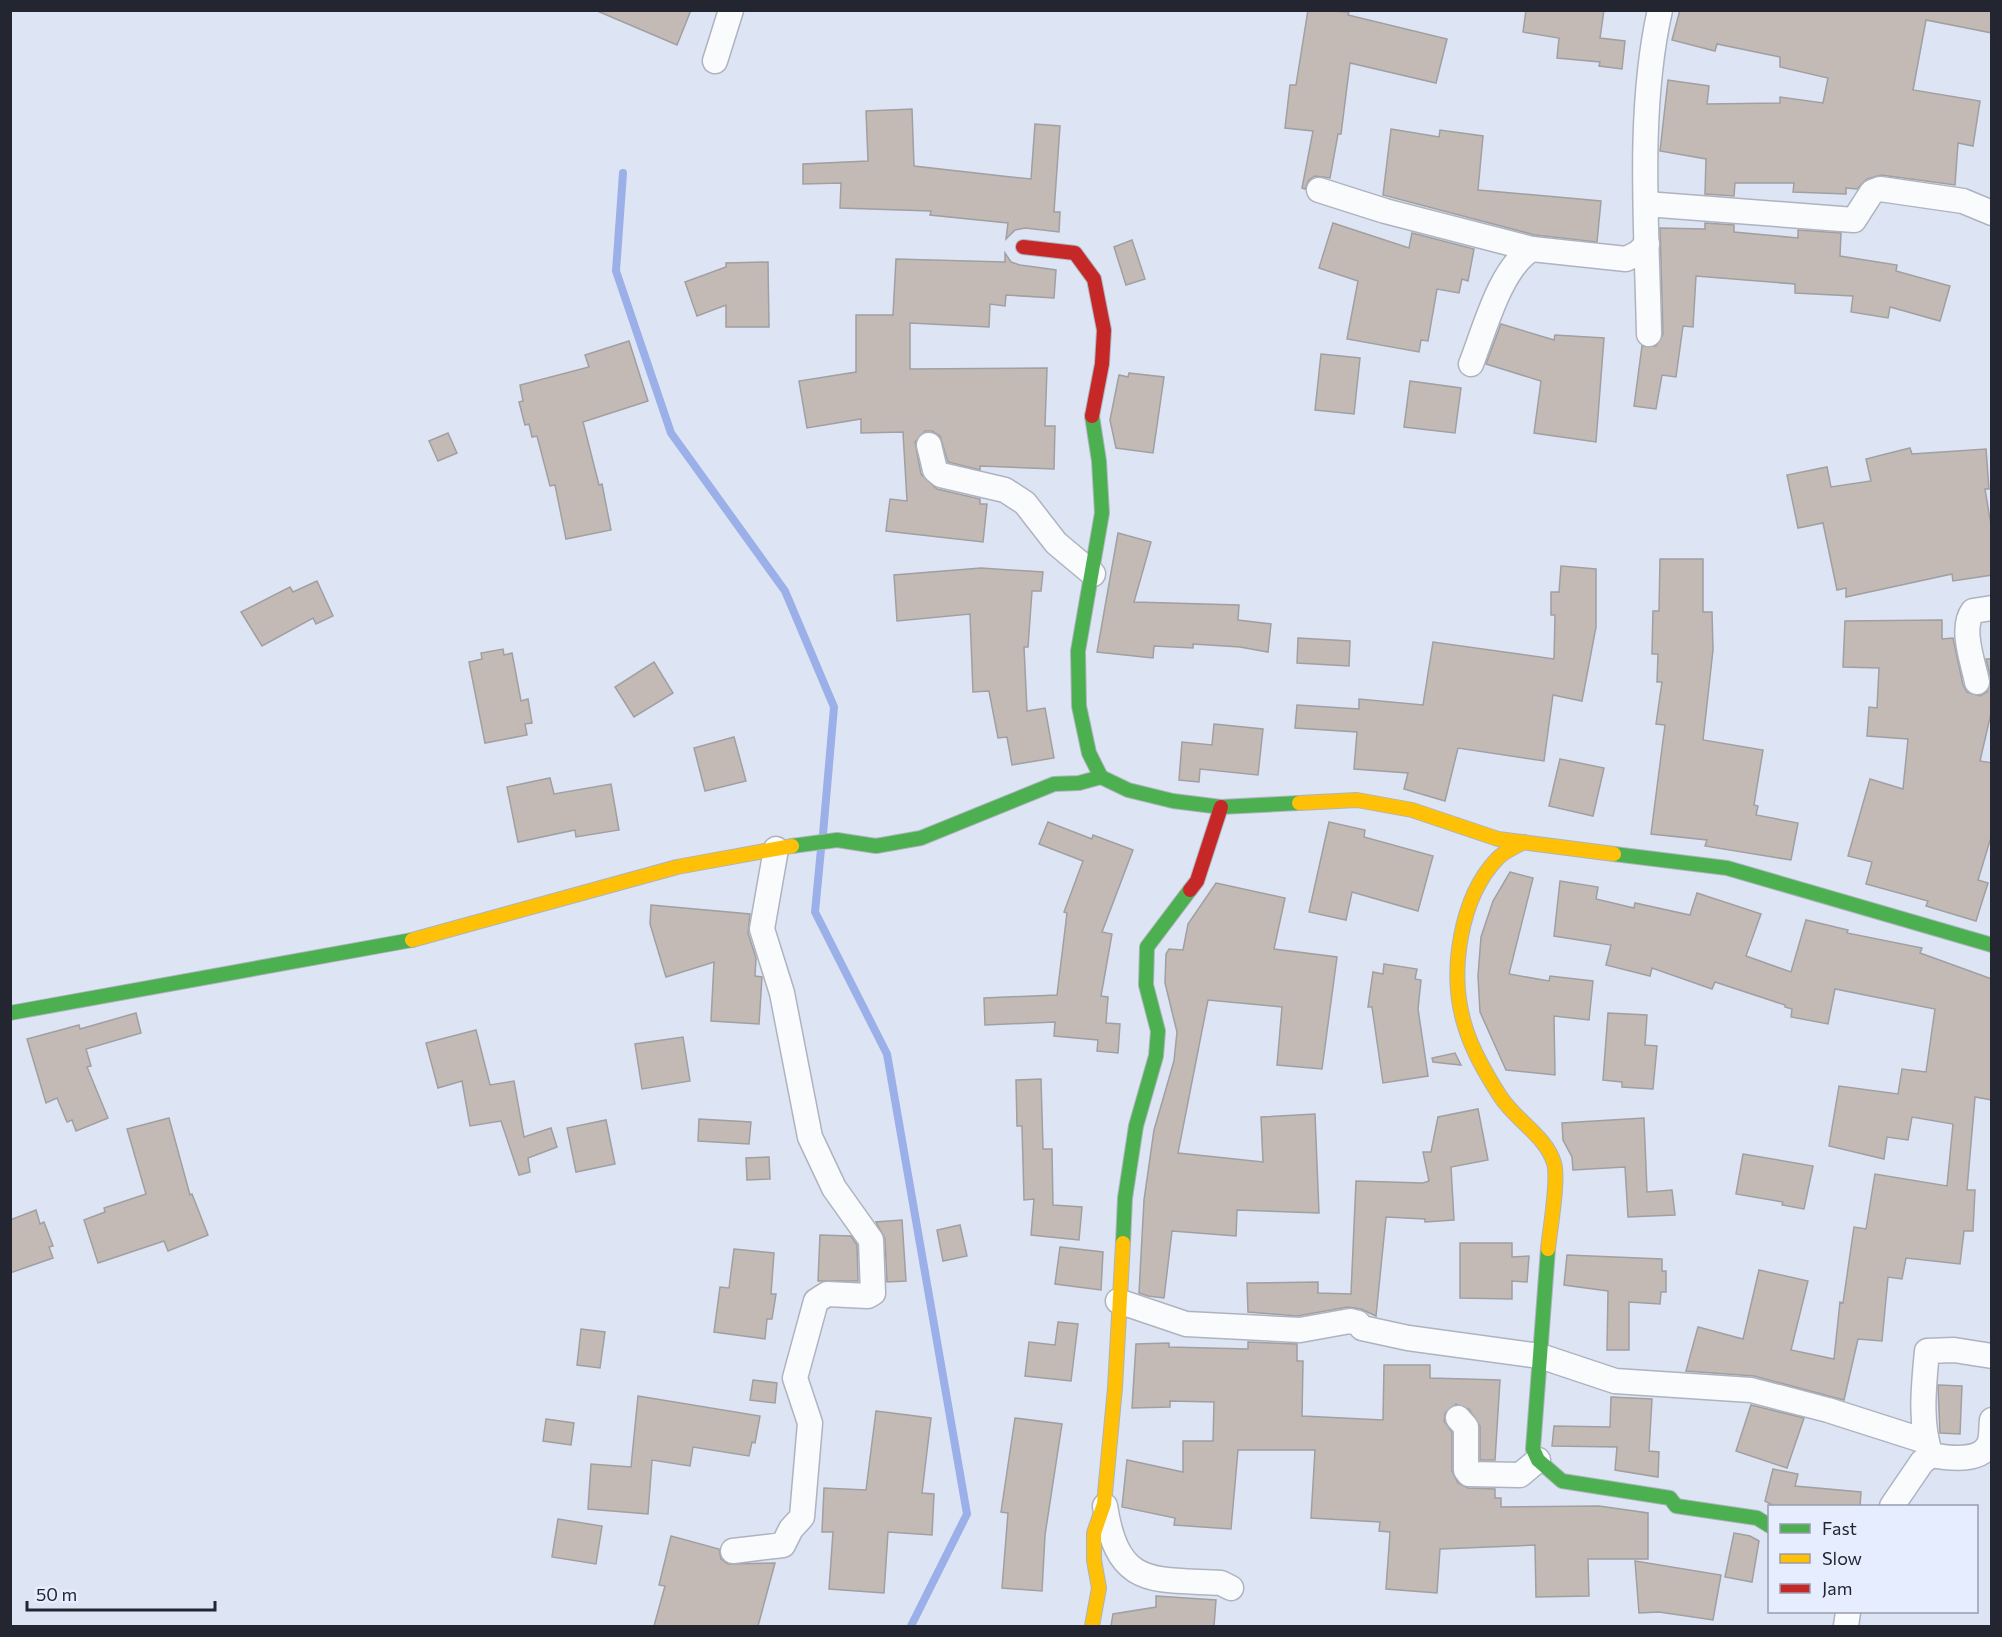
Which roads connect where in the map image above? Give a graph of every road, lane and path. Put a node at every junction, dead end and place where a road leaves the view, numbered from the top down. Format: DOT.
graph roads {
  1 [pos="731,10"];
  2 [pos="1660,10"];
  3 [pos="715,62"];
  4 [pos="1319,190"];
  5 [pos="1646,204"];
  6 [pos="1992,213"];
  7 [pos="1647,244"];
  8 [pos="1023,247"];
  9 [pos="1532,249"];
  10 [pos="1649,334"];
  11 [pos="1471,364"];
  12 [pos="929,445"];
  13 [pos="1093,574"];
  14 [pos="1992,608"];
  15 [pos="1977,681"];
  16 [pos="1101,777"];
  17 [pos="1221,807"];
  18 [pos="1524,842"];
  19 [pos="776,849"];
  20 [pos="1992,945"];
  21 [pos="10,1013"];
  22 [pos="1118,1301"];
  23 [pos="1540,1356"];
  24 [pos="1992,1356"];
  25 [pos="1458,1418"];
  26 [pos="1992,1420"];
  27 [pos="1928,1448"];
  28 [pos="1538,1460"];
  29 [pos="1104,1504"];
  30 [pos="1893,1505"];
  31 [pos="1768,1525"];
  32 [pos="733,1551"];
  33 [pos="1230,1588"];
  34 [pos="1092,1626"];
  1 -- 3 [label="street"];
  2 -- 5 [label="street"];
  4 -- 9 [label="street"];
  5 -- 6 [label="street"];
  5 -- 7 [label="street"];
  7 -- 9 [label="street"];
  7 -- 10 [label="street"];
  8 -- 13 [label="street"];
  9 -- 11 [label="street"];
  12 -- 13 [label="street"];
  13 -- 16 [label="street"];
  14 -- 15 [label="street"];
  16 -- 17 [label="street"];
  16 -- 19 [label="street"];
  17 -- 18 [label="street"];
  17 -- 22 [label="street"];
  18 -- 20 [label="street"];
  18 -- 23 [label="street"];
  19 -- 21 [label="street"];
  19 -- 32 [label="street"];
  22 -- 23 [label="street"];
  22 -- 29 [label="street"];
  23 -- 27 [label="street"];
  23 -- 28 [label="street"];
  24 -- 27 [label="street"];
  25 -- 28 [label="street"];
  26 -- 27 [label="street"];
  27 -- 30 [label="street"];
  28 -- 31 [label="street"];
  29 -- 33 [label="street"];
  29 -- 34 [label="street"];
}
